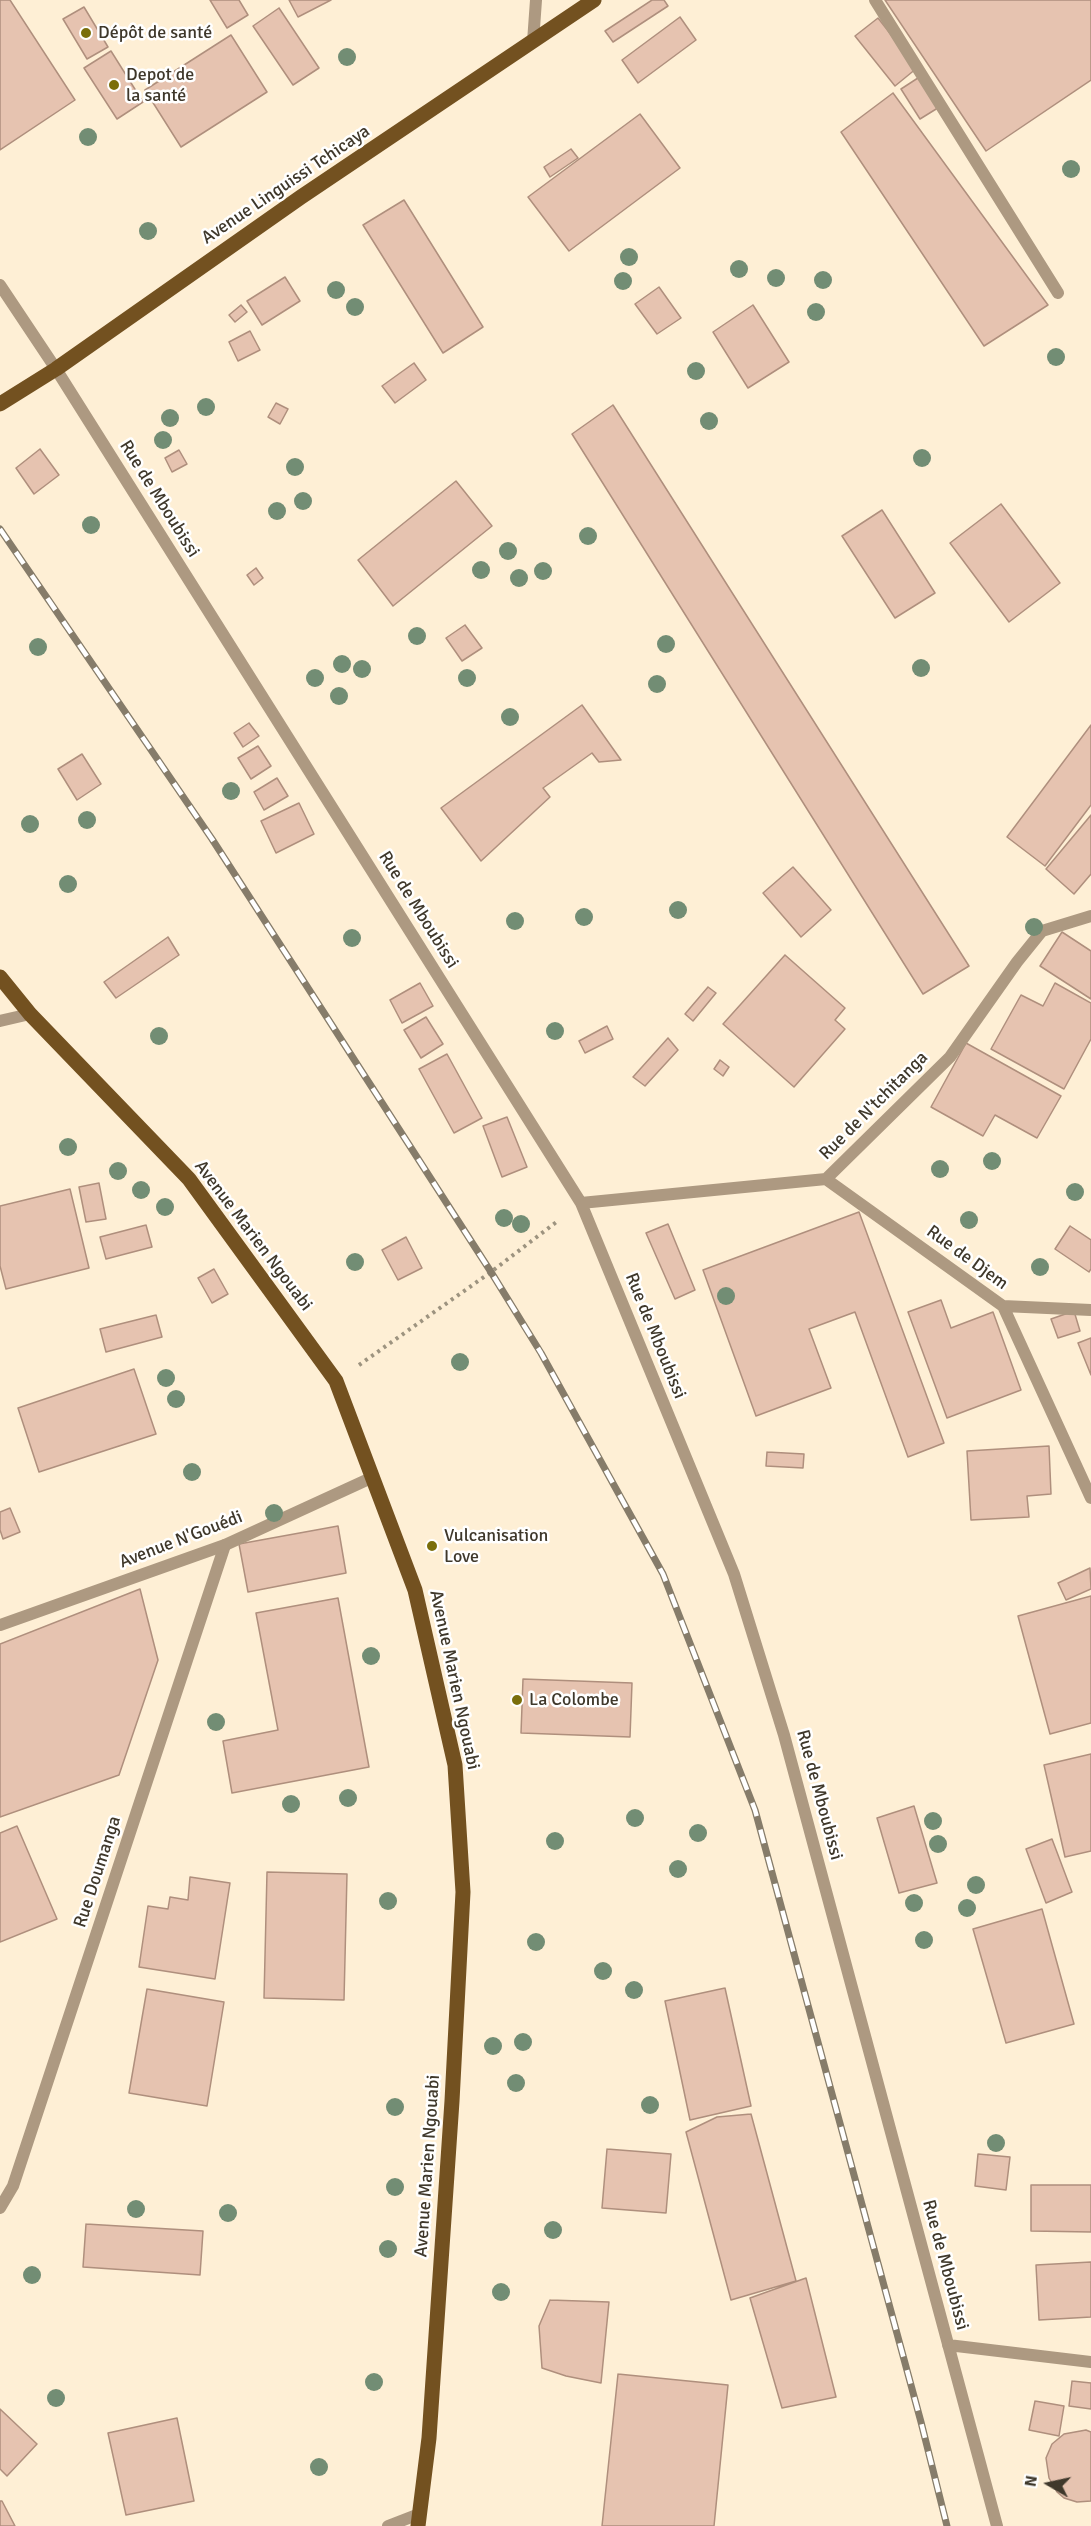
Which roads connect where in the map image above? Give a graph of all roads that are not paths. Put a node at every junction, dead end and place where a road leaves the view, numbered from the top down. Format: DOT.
graph roads {
  1 [pos="536,0"];
  2 [pos="594,0"];
  3 [pos="874,0"];
  4 [pos="533,42"];
  5 [pos="0,285"];
  6 [pos="1058,293"];
  7 [pos="56,369"];
  8 [pos="0,404"];
  9 [pos="1091,916"];
  10 [pos="0,977"];
  11 [pos="30,1014"];
  12 [pos="0,1021"];
  13 [pos="826,1179"];
  14 [pos="580,1203"];
  15 [pos="1003,1306"];
  16 [pos="1091,1310"];
  17 [pos="371,1478"];
  18 [pos="1091,1498"];
  19 [pos="225,1545"];
  20 [pos="0,1625"];
  21 [pos="0,2208"];
  22 [pos="948,2345"];
  23 [pos="1091,2362"];
  24 [pos="419,2520"];
  25 [pos="388,2526"];
  26 [pos="997,2526"];
  1 -- 4 [label="street"];
  2 -- 4 [label="main road, Avenue Linguissi Tchicaya"];
  3 -- 6 [label="street"];
  4 -- 7 [label="main road, Avenue Linguissi Tchicaya"];
  5 -- 7 [label="street, Rue de Mboubissi"];
  7 -- 8 [label="main road, Avenue Linguissi Tchicaya"];
  7 -- 14 [label="street, Rue de Mboubissi"];
  9 -- 13 [label="street, Rue de N'tchitanga"];
  10 -- 11 [label="main road, Avenue Marien Ngouabi"];
  11 -- 12 [label="street"];
  11 -- 17 [label="main road, Avenue Marien Ngouabi"];
  13 -- 14 [label="street, Rue de N'tchitanga"];
  13 -- 15 [label="street, Rue de Djem"];
  14 -- 22 [label="street, Rue de Mboubissi"];
  15 -- 16 [label="street"];
  15 -- 18 [label="street, Rue de Djem"];
  17 -- 19 [label="street, Avenue N'Gouédi"];
  17 -- 24 [label="main road, Avenue Marien Ngouabi"];
  19 -- 20 [label="street, Avenue N'Gouédi"];
  19 -- 21 [label="street, Rue Doumanga"];
  22 -- 23 [label="street"];
  22 -- 26 [label="street, Rue de Mboubissi"];
  24 -- 25 [label="street"];
}
